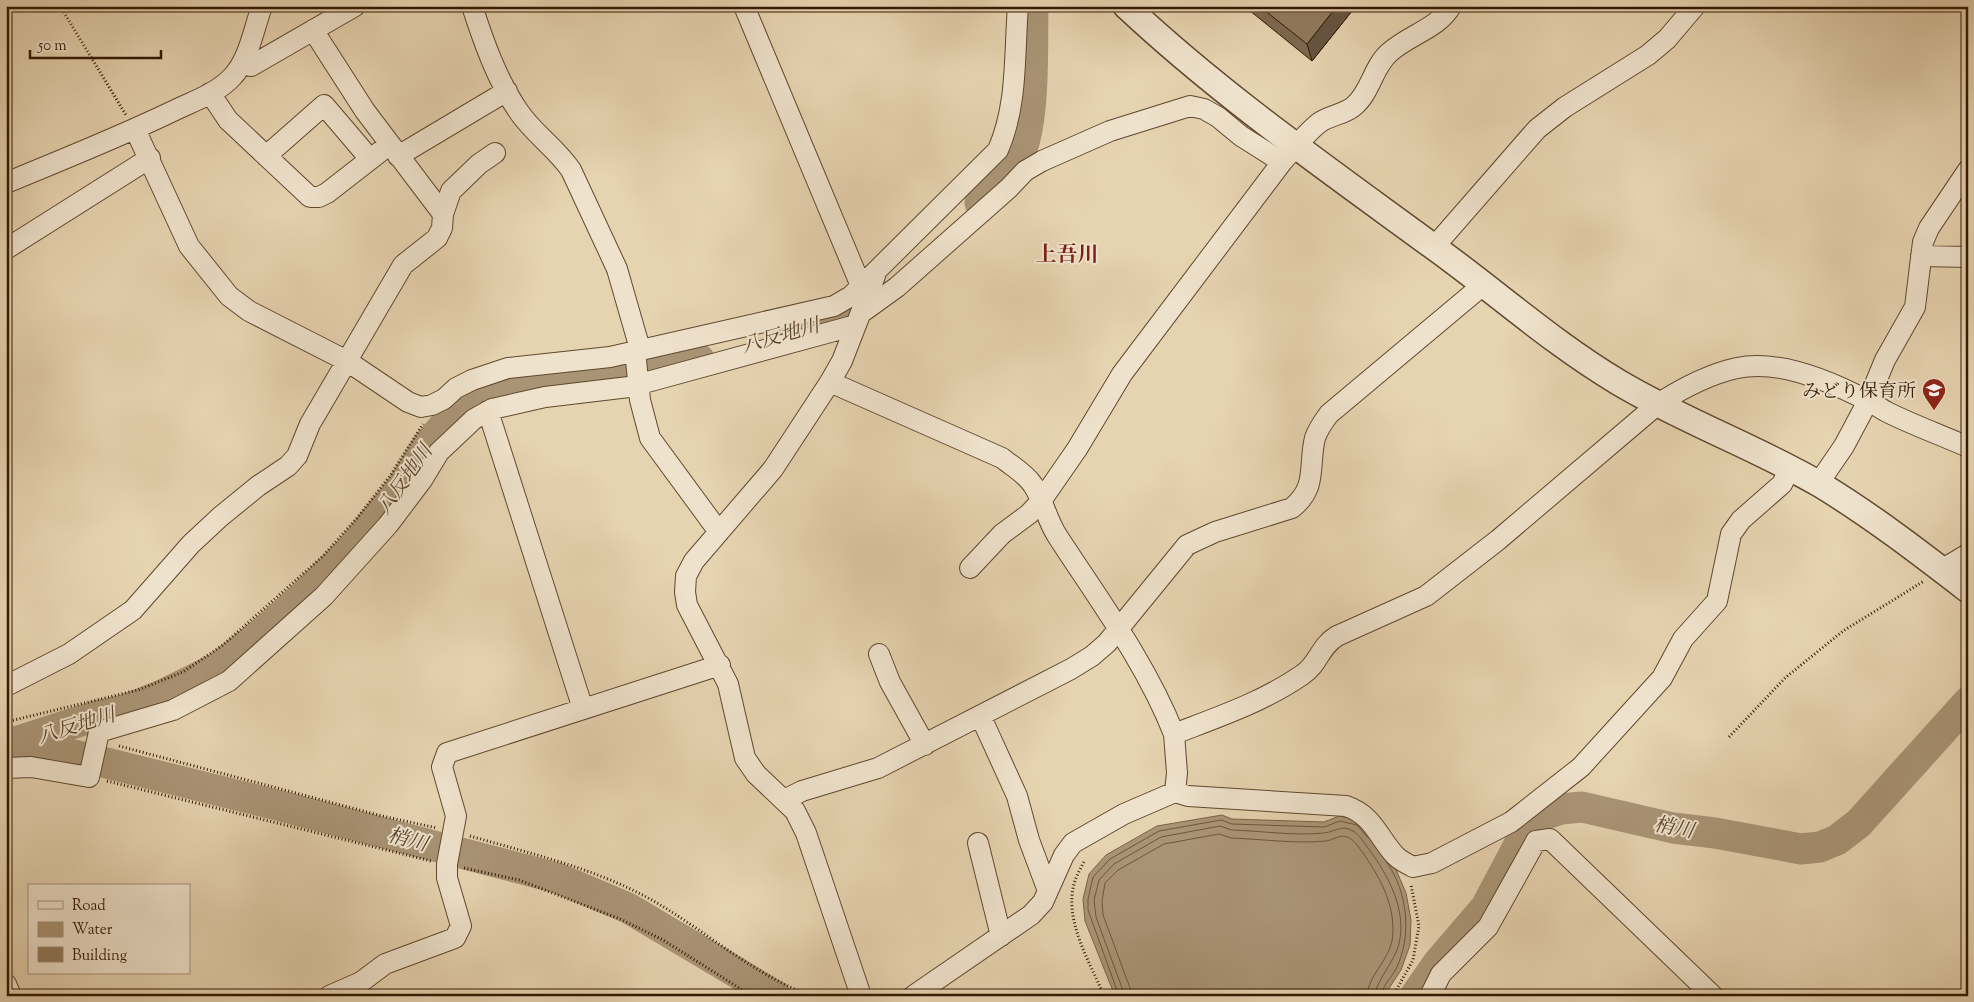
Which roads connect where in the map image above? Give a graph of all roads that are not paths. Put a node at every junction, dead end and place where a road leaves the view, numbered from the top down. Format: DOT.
graph roads {
  1 [pos="262,6"];
  2 [pos="355,6"];
  3 [pos="472,6"];
  4 [pos="744,6"];
  5 [pos="1018,6"];
  6 [pos="1126,6"];
  7 [pos="1451,6"];
  8 [pos="1696,6"];
  9 [pos="313,30"];
  10 [pos="242,64"];
  11 [pos="507,92"];
  12 [pos="210,93"];
  13 [pos="135,129"];
  14 [pos="394,150"];
  15 [pos="495,153"];
  16 [pos="1289,155"];
  17 [pos="266,156"];
  18 [pos="150,158"];
  19 [pos="370,159"];
  20 [pos="1968,170"];
  21 [pos="6,183"];
  22 [pos="443,214"];
  23 [pos="1434,246"];
  24 [pos="6,249"];
  25 [pos="1921,256"];
  26 [pos="1968,257"];
  27 [pos="879,268"];
  28 [pos="1483,285"];
  29 [pos="861,286"];
  30 [pos="858,319"];
  31 [pos="637,351"];
  32 [pos="347,361"];
  33 [pos="830,382"];
  34 [pos="640,385"];
  35 [pos="1868,401"];
  36 [pos="1658,404"];
  37 [pos="488,411"];
  38 [pos="1968,447"];
  39 [pos="1790,470"];
  40 [pos="1818,484"];
  41 [pos="1041,501"];
  42 [pos="718,532"];
  43 [pos="1968,554"];
  44 [pos="970,568"];
  45 [pos="1941,570"];
  46 [pos="1968,590"];
  47 [pos="1118,630"];
  48 [pos="879,654"];
  49 [pos="720,665"];
  50 [pos="6,686"];
  51 [pos="583,709"];
  52 [pos="981,717"];
  53 [pos="1174,734"];
  54 [pos="924,745"];
  55 [pos="6,768"];
  56 [pos="1175,792"];
  57 [pos="784,800"];
  58 [pos="978,843"];
  59 [pos="1048,891"];
  60 [pos="1001,936"];
  61 [pos="6,984"];
  62 [pos="11,996"];
  63 [pos="329,996"];
  64 [pos="861,996"];
  65 [pos="913,996"];
  66 [pos="1430,996"];
  67 [pos="1713,996"];
  1 -- 10 [label="street"];
  2 -- 9 [label="street"];
  3 -- 11 [label="street"];
  4 -- 29 [label="street"];
  5 -- 27 [label="street"];
  6 -- 16 [label="street"];
  7 -- 16 [label="street"];
  8 -- 23 [label="street"];
  9 -- 10 [label="street"];
  9 -- 14 [label="street"];
  10 -- 12 [label="street"];
  11 -- 14 [label="street"];
  11 -- 31 [label="street"];
  12 -- 13 [label="street"];
  12 -- 17 [label="street"];
  13 -- 18 [label="street"];
  13 -- 21 [label="street"];
  14 -- 19 [label="street"];
  14 -- 22 [label="street"];
  15 -- 22 [label="street"];
  16 -- 23 [label="street"];
  16 -- 30 [label="street"];
  16 -- 41 [label="street"];
  17 -- 19 [label="street"];
  17 -- 19 [label="street"];
  18 -- 24 [label="street"];
  18 -- 32 [label="street"];
  20 -- 25 [label="street"];
  22 -- 32 [label="street"];
  23 -- 28 [label="street"];
  25 -- 26 [label="street"];
  25 -- 35 [label="street"];
  27 -- 29 [label="street"];
  27 -- 30 [label="street"];
  28 -- 36 [label="street"];
  28 -- 47 [label="street"];
  29 -- 31 [label="street"];
  30 -- 33 [label="street"];
  30 -- 34 [label="street"];
  31 -- 32 [label="street"];
  31 -- 34 [label="street"];
  32 -- 50 [label="street"];
  33 -- 41 [label="street"];
  33 -- 42 [label="street"];
  34 -- 37 [label="street"];
  34 -- 42 [label="street"];
  35 -- 36 [label="street"];
  35 -- 38 [label="street"];
  35 -- 40 [label="street"];
  36 -- 39 [label="street"];
  36 -- 53 [label="street"];
  37 -- 51 [label="street"];
  37 -- 55 [label="street"];
  39 -- 40 [label="street"];
  39 -- 56 [label="street"];
  40 -- 45 [label="street"];
  41 -- 44 [label="street"];
  41 -- 47 [label="street"];
  42 -- 49 [label="street"];
  43 -- 45 [label="street"];
  45 -- 46 [label="street"];
  47 -- 52 [label="street"];
  47 -- 53 [label="street"];
  48 -- 54 [label="street"];
  49 -- 51 [label="street"];
  49 -- 57 [label="street"];
  51 -- 63 [label="street"];
  52 -- 54 [label="street"];
  52 -- 59 [label="street"];
  53 -- 56 [label="street"];
  54 -- 57 [label="street"];
  56 -- 59 [label="street"];
  57 -- 64 [label="street"];
  58 -- 60 [label="street"];
  59 -- 60 [label="street"];
  60 -- 65 [label="street"];
  61 -- 62 [label="street"];
  66 -- 67 [label="street"];
}
